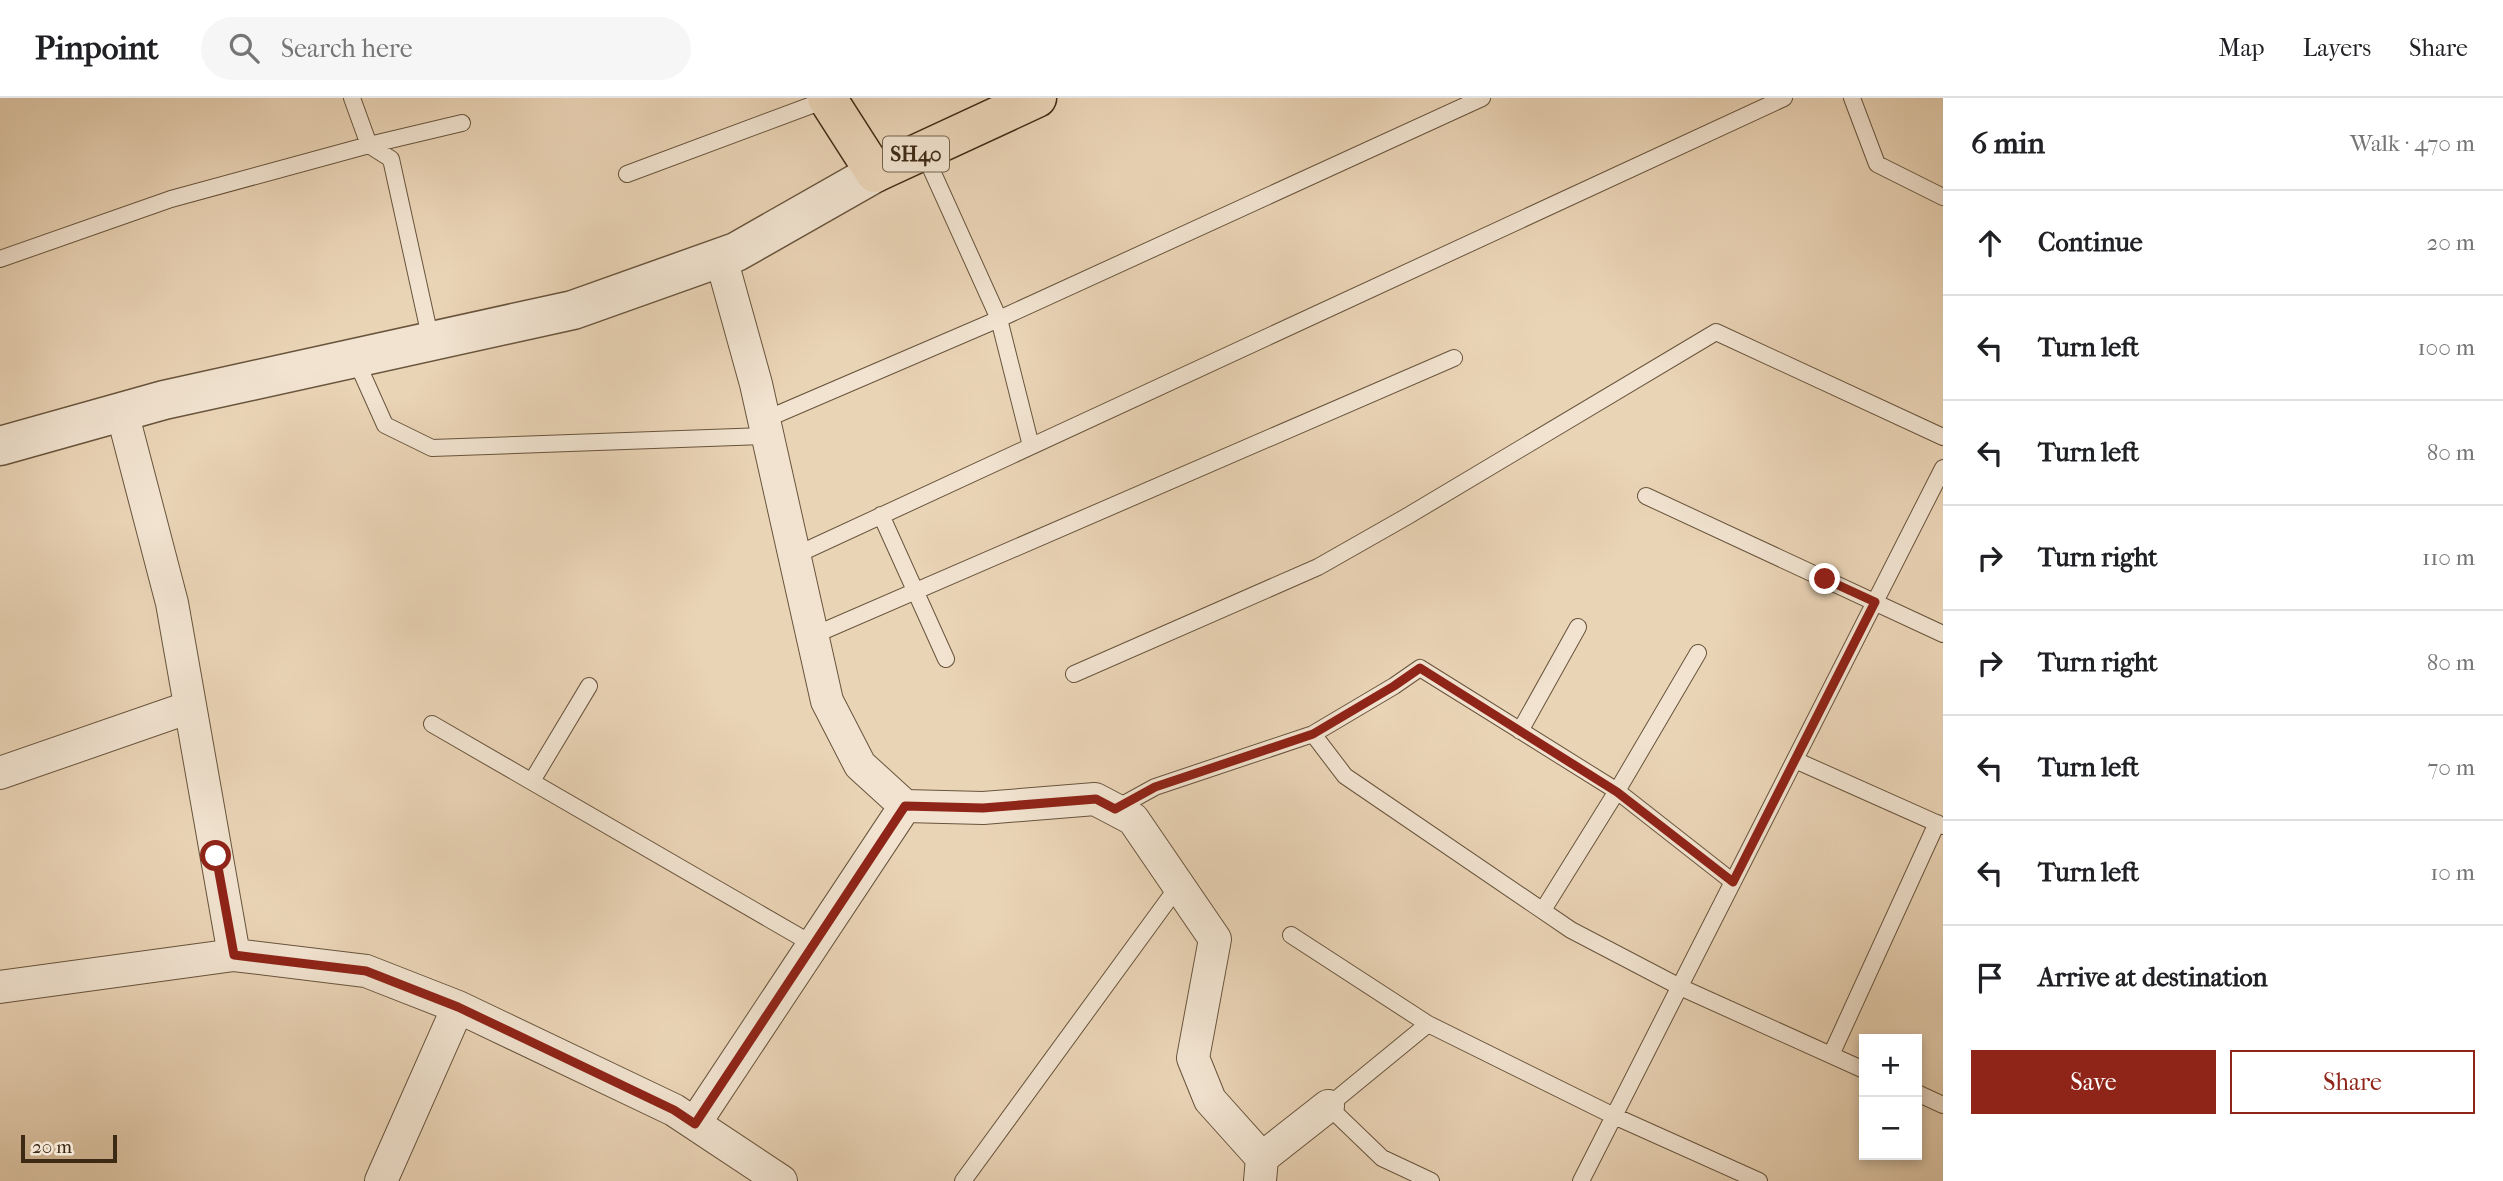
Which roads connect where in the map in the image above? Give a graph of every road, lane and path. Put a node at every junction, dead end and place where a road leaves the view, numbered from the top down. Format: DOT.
graph roads {
  1 [pos="352,98"];
  2 [pos="1037,98"];
  3 [pos="1482,98"];
  4 [pos="1784,98"];
  5 [pos="1852,98"];
  6 [pos="827,99"];
  7 [pos="1752,104"];
  8 [pos="462,123"];
  9 [pos="369,145"];
  10 [pos="923,150"];
  11 [pos="875,173"];
  12 [pos="627,174"];
  13 [pos="1943,197"];
  14 [pos="721,258"];
  15 [pos="0,259"];
  16 [pos="999,318"];
  17 [pos="431,341"];
  18 [pos="355,358"];
  19 [pos="1454,358"];
  20 [pos="122,412"];
  21 [pos="766,428"];
  22 [pos="1943,437"];
  23 [pos="0,446"];
  24 [pos="1031,446"];
  25 [pos="1943,468"];
  26 [pos="1646,496"];
  27 [pos="881,515"];
  28 [pos="794,556"];
  29 [pos="915,591"];
  30 [pos="1875,602"];
  31 [pos="1578,627"];
  32 [pos="1943,634"];
  33 [pos="812,636"];
  34 [pos="1698,653"];
  35 [pos="946,659"];
  36 [pos="1074,674"];
  37 [pos="589,686"];
  38 [pos="190,707"];
  39 [pos="432,724"];
  40 [pos="1520,731"];
  41 [pos="1313,734"];
  42 [pos="1795,760"];
  43 [pos="0,773"];
  44 [pos="531,781"];
  45 [pos="1617,792"];
  46 [pos="905,806"];
  47 [pos="1115,809"];
  48 [pos="1940,825"];
  49 [pos="1733,882"];
  50 [pos="1178,885"];
  51 [pos="1543,910"];
  52 [pos="1291,935"];
  53 [pos="814,945"];
  54 [pos="234,955"];
  55 [pos="0,987"];
  56 [pos="1680,987"];
  57 [pos="458,1007"];
  58 [pos="1428,1024"];
  59 [pos="1831,1055"];
  60 [pos="1859,1068"];
  61 [pos="1922,1095"];
  62 [pos="1943,1105"];
  63 [pos="1328,1106"];
  64 [pos="1614,1116"];
  65 [pos="695,1124"];
  66 [pos="1261,1169"];
  67 [pos="381,1181"];
  68 [pos="781,1181"];
  69 [pos="963,1181"];
  70 [pos="1431,1181"];
  71 [pos="1581,1181"];
  72 [pos="1759,1181"];
  1 -- 9 [label="lane"];
  2 -- 10 [label="main road, SH40"];
  3 -- 16 [label="lane"];
  4 -- 7 [label="lane"];
  5 -- 13 [label="lane"];
  6 -- 11 [label="main road, SH40"];
  6 -- 12 [label="lane"];
  7 -- 24 [label="lane"];
  8 -- 9 [label="lane"];
  9 -- 15 [label="lane"];
  9 -- 17 [label="lane"];
  10 -- 11 [label="main road, SH40"];
  10 -- 16 [label="lane"];
  11 -- 14 [label="street"];
  14 -- 17 [label="street"];
  14 -- 21 [label="street"];
  16 -- 21 [label="lane"];
  16 -- 24 [label="lane"];
  17 -- 18 [label="street"];
  18 -- 20 [label="street"];
  18 -- 21 [label="lane"];
  19 -- 29 [label="lane"];
  20 -- 23 [label="street"];
  20 -- 38 [label="street"];
  21 -- 28 [label="street"];
  22 -- 36 [label="lane"];
  24 -- 27 [label="lane"];
  25 -- 30 [label="lane"];
  26 -- 30 [label="lane"];
  27 -- 28 [label="lane"];
  27 -- 29 [label="lane"];
  28 -- 33 [label="street"];
  29 -- 33 [label="lane"];
  29 -- 35 [label="lane"];
  30 -- 32 [label="lane"];
  30 -- 42 [label="lane"];
  31 -- 40 [label="lane"];
  33 -- 46 [label="street"];
  34 -- 45 [label="lane"];
  37 -- 44 [label="lane"];
  38 -- 43 [label="street"];
  38 -- 54 [label="street"];
  39 -- 44 [label="lane"];
  40 -- 41 [label="lane"];
  40 -- 45 [label="lane"];
  41 -- 47 [label="lane"];
  41 -- 51 [label="lane"];
  42 -- 48 [label="lane"];
  42 -- 49 [label="lane"];
  44 -- 53 [label="lane"];
  45 -- 49 [label="lane"];
  45 -- 51 [label="lane"];
  46 -- 47 [label="street"];
  46 -- 53 [label="street"];
  47 -- 50 [label="street"];
  48 -- 59 [label="lane"];
  49 -- 56 [label="lane"];
  50 -- 66 [label="street"];
  50 -- 69 [label="lane"];
  51 -- 56 [label="lane"];
  52 -- 58 [label="lane"];
  53 -- 65 [label="street"];
  54 -- 55 [label="street"];
  54 -- 57 [label="street"];
  56 -- 59 [label="lane"];
  56 -- 64 [label="lane"];
  57 -- 65 [label="street"];
  57 -- 67 [label="street"];
  58 -- 63 [label="lane"];
  58 -- 64 [label="lane"];
  59 -- 60 [label="lane"];
  61 -- 62 [label="lane"];
  63 -- 66 [label="street"];
  63 -- 70 [label="lane"];
  64 -- 71 [label="lane"];
  64 -- 72 [label="lane"];
  65 -- 68 [label="street"];
}
